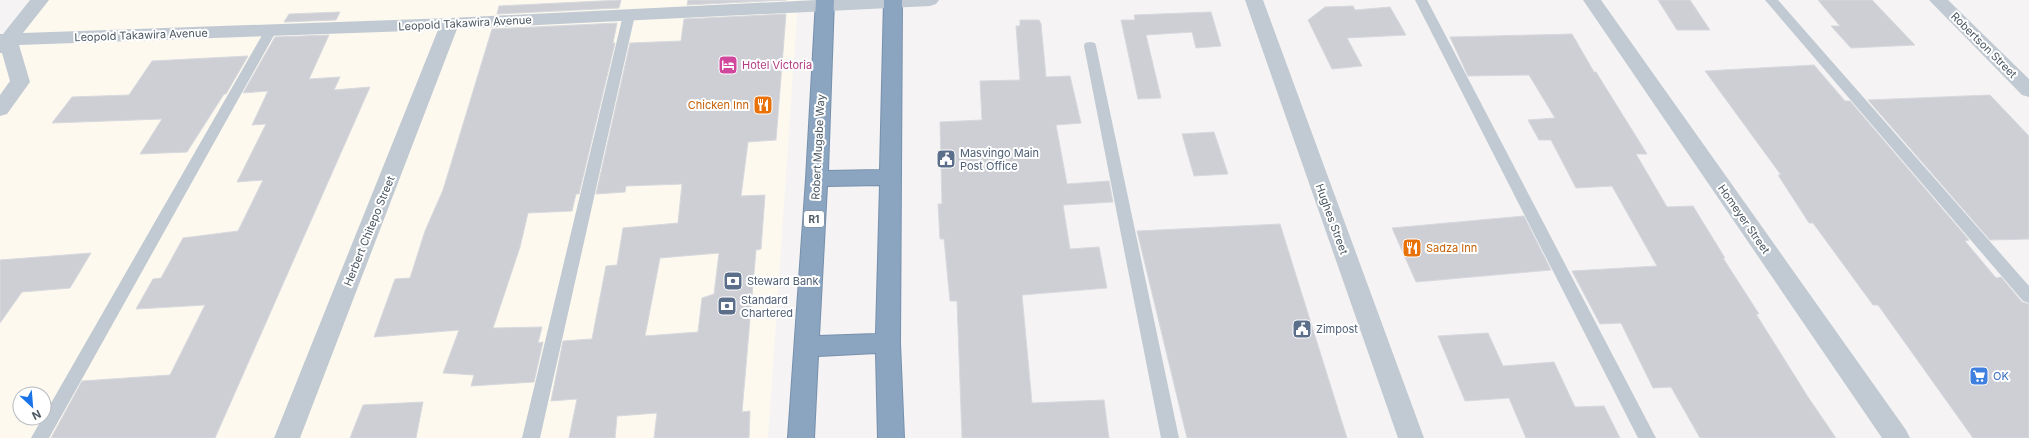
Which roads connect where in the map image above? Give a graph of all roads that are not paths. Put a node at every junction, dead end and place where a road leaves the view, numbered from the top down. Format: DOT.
graph roads {
  1 [pos="40,0"];
  2 [pos="930,0"];
  3 [pos="1254,0"];
  4 [pos="1421,0"];
  5 [pos="1592,0"];
  6 [pos="1771,0"];
  7 [pos="1938,0"];
  8 [pos="893,1"];
  9 [pos="825,3"];
  10 [pos="629,15"];
  11 [pos="450,24"];
  12 [pos="272,30"];
  13 [pos="3,43"];
  14 [pos="1090,46"];
  15 [pos="2029,90"];
  16 [pos="0,108"];
  17 [pos="890,177"];
  18 [pos="817,178"];
  19 [pos="2029,298"];
  20 [pos="888,343"];
  21 [pos="807,347"];
  22 [pos="40,438"];
  23 [pos="287,438"];
  24 [pos="531,438"];
  25 [pos="801,438"];
  26 [pos="890,438"];
  27 [pos="1170,438"];
  28 [pos="1411,438"];
  29 [pos="1647,438"];
  30 [pos="1897,438"];
  1 -- 13 [label="street"];
  2 -- 8 [label="street, Leopold Takawira Avenue"];
  3 -- 28 [label="street, Hughes Street"];
  4 -- 29 [label="lane"];
  5 -- 30 [label="street, Homeyer Street"];
  6 -- 19 [label="lane"];
  7 -- 15 [label="street, Robertson Street"];
  8 -- 9 [label="street, Leopold Takawira Avenue"];
  8 -- 17 [label="highway"];
  9 -- 10 [label="street, Leopold Takawira Avenue"];
  9 -- 18 [label="highway, Robert Mugabe Way / R1"];
  10 -- 11 [label="street, Leopold Takawira Avenue"];
  10 -- 24 [label="lane"];
  11 -- 12 [label="street, Leopold Takawira Avenue"];
  11 -- 23 [label="street, Herbert Chitepo Street"];
  12 -- 13 [label="street, Leopold Takawira Avenue"];
  12 -- 22 [label="lane"];
  13 -- 16 [label="street"];
  14 -- 27 [label="lane"];
  17 -- 18 [label="highway"];
  17 -- 20 [label="highway"];
  18 -- 21 [label="highway, Robert Mugabe Way / R1"];
  20 -- 21 [label="highway"];
  20 -- 26 [label="highway"];
  21 -- 25 [label="highway, Robert Mugabe Way / R1"];
}
